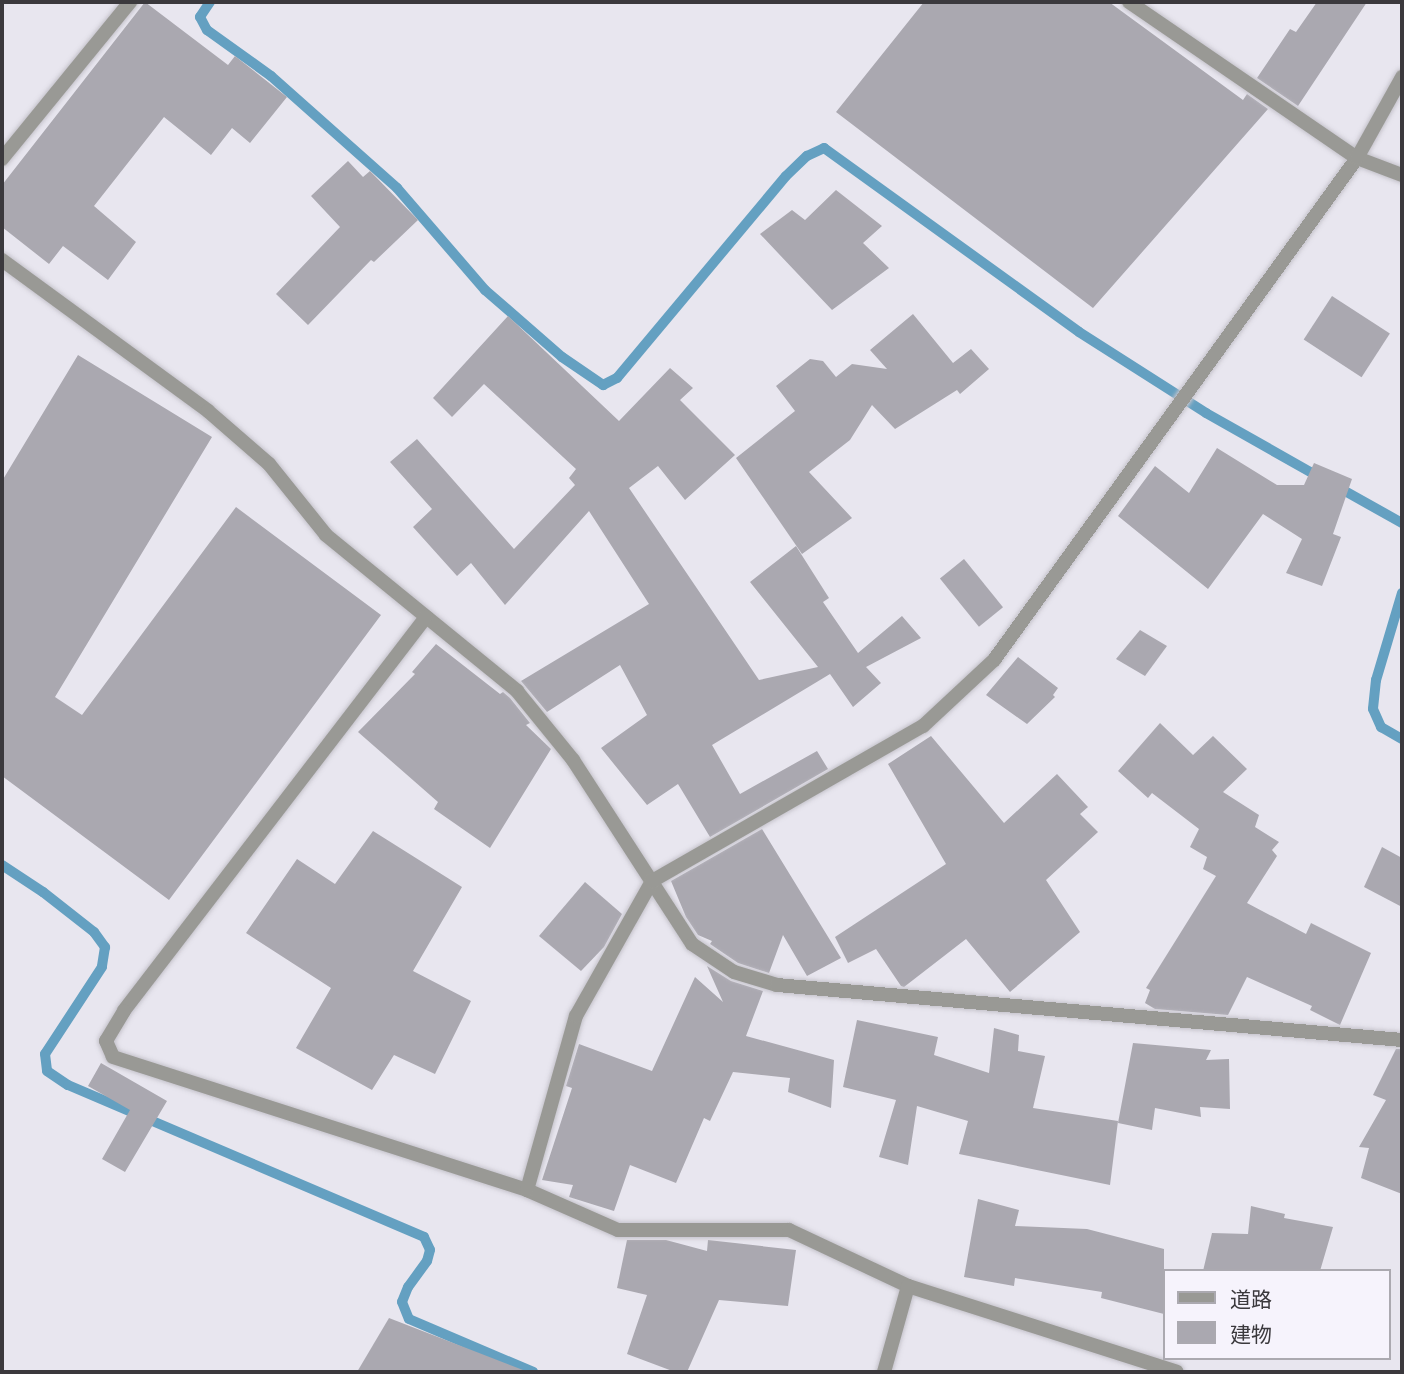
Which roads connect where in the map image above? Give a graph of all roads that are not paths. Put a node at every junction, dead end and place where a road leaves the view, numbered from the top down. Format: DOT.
graph roads {
  1 [pos="130,2"];
  2 [pos="1129,2"];
  3 [pos="1402,77"];
  4 [pos="1357,158"];
  5 [pos="2,159"];
  6 [pos="1402,175"];
  7 [pos="2,260"];
  8 [pos="426,617"];
  9 [pos="652,881"];
  10 [pos="1402,1040"];
  11 [pos="527,1190"];
  12 [pos="908,1286"];
  13 [pos="884,1372"];
  14 [pos="1177,1372"];
  1 -- 5 [label="street"];
  2 -- 4 [label="street"];
  3 -- 4 [label="street"];
  4 -- 6 [label="street"];
  4 -- 9 [label="street"];
  7 -- 8 [label="street"];
  8 -- 9 [label="street"];
  8 -- 11 [label="street"];
  9 -- 10 [label="street"];
  9 -- 11 [label="street"];
  11 -- 12 [label="street"];
  12 -- 13 [label="street"];
  12 -- 14 [label="street"];
}
